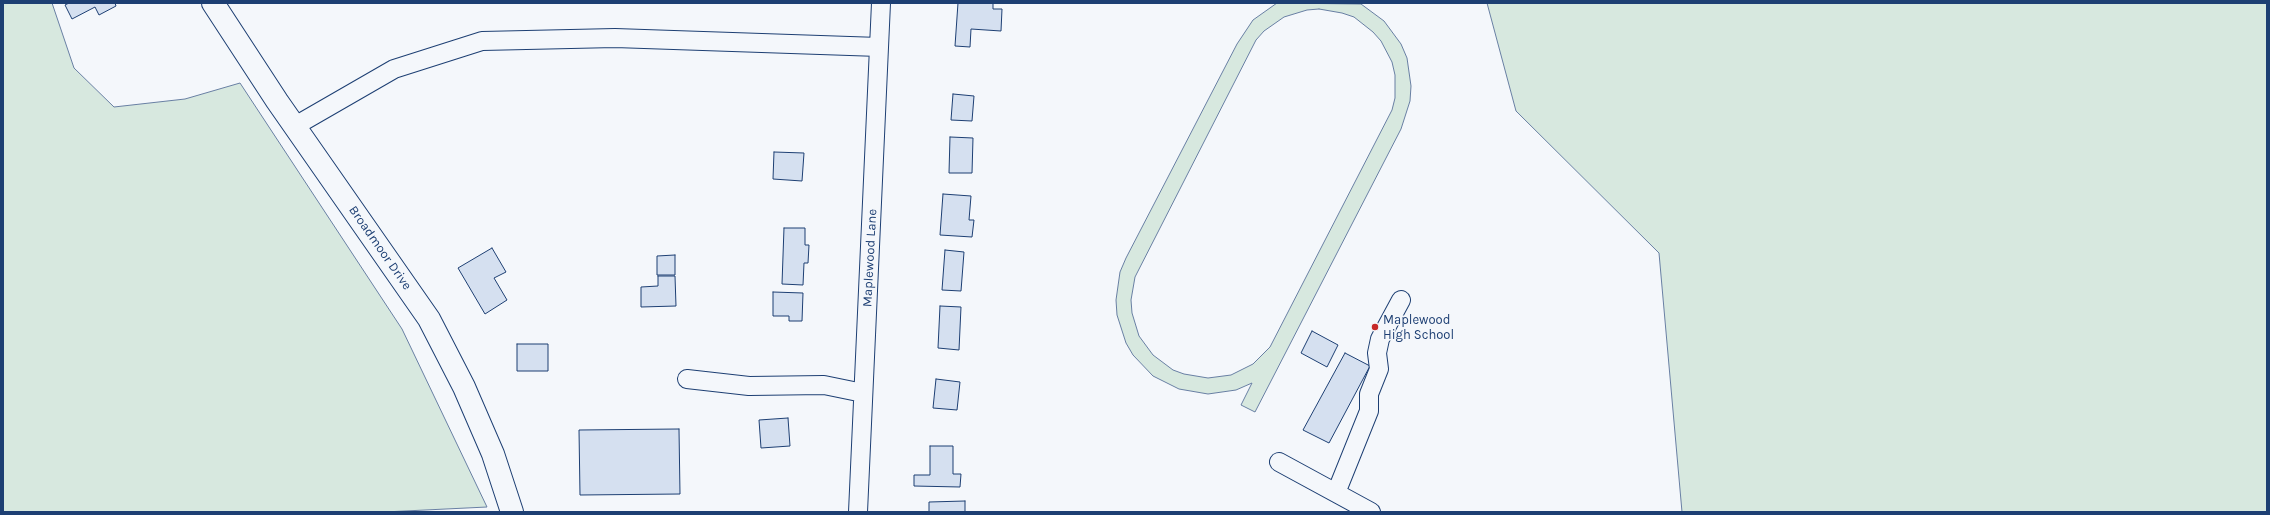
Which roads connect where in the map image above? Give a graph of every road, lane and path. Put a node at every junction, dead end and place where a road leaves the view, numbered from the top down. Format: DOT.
graph roads {
  1 [pos="213,3"];
  2 [pos="881,3"];
  3 [pos="879,47"];
  4 [pos="295,126"];
  5 [pos="1401,300"];
  6 [pos="687,378"];
  7 [pos="863,392"];
  8 [pos="1279,462"];
  9 [pos="1336,493"];
  10 [pos="512,512"];
  11 [pos="858,512"];
  12 [pos="1371,512"];
  1 -- 4 [label="main road, Broadmoor Drive"];
  2 -- 3 [label="street, Maplewood Lane"];
  3 -- 4 [label="street"];
  3 -- 7 [label="street, Maplewood Lane"];
  4 -- 10 [label="main road, Broadmoor Drive"];
  5 -- 9 [label="street"];
  6 -- 7 [label="street"];
  7 -- 11 [label="street, Maplewood Lane"];
  8 -- 9 [label="street"];
  9 -- 12 [label="street"];
}
